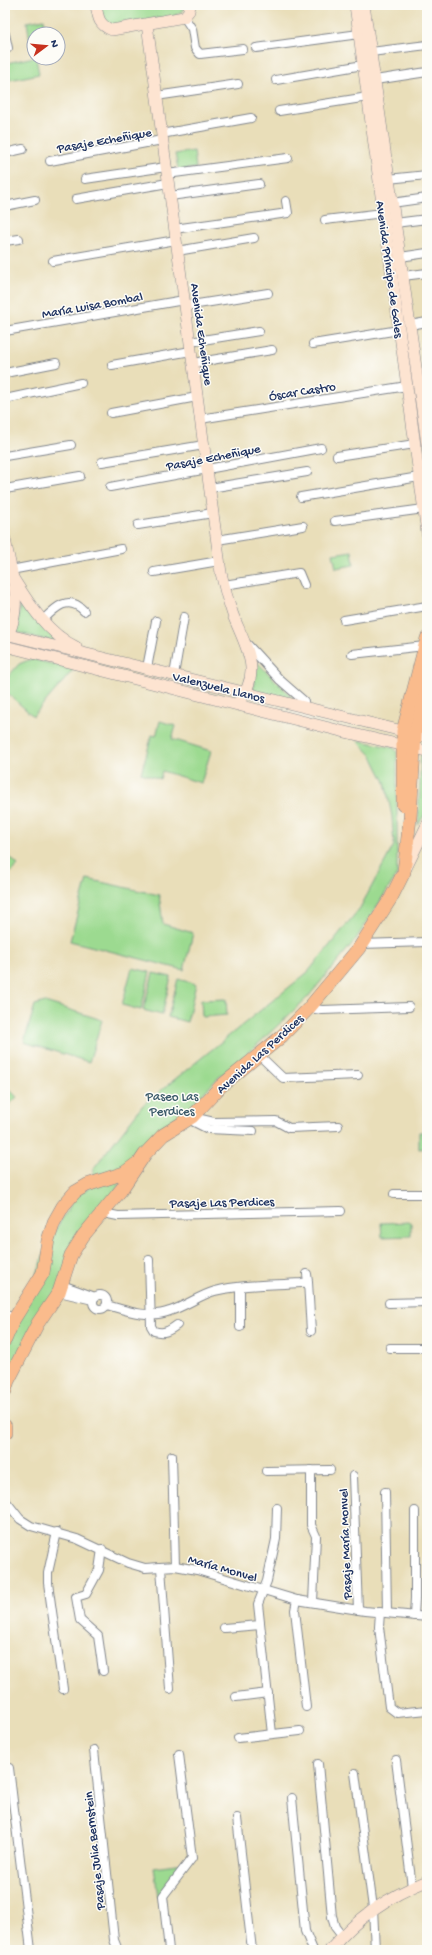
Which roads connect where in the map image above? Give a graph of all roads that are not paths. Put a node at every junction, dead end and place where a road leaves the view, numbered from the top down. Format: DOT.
graph roads {
  1 [pos="96,5"];
  2 [pos="190,5"];
  3 [pos="355,5"];
  4 [pos="364,5"];
  5 [pos="184,17"];
  6 [pos="147,24"];
  7 [pos="5,34"];
  8 [pos="359,34"];
  9 [pos="427,45"];
  10 [pos="8,48"];
  11 [pos="256,48"];
  12 [pos="243,49"];
  13 [pos="371,52"];
  14 [pos="363,65"];
  15 [pos="427,72"];
  16 [pos="276,80"];
  17 [pos="375,80"];
  18 [pos="238,84"];
  19 [pos="156,96"];
  20 [pos="368,97"];
  21 [pos="279,111"];
  22 [pos="251,118"];
  23 [pos="162,137"];
  24 [pos="23,149"];
  25 [pos="5,153"];
  26 [pos="288,158"];
  27 [pos="50,161"];
  28 [pos="167,175"];
  29 [pos="427,175"];
  30 [pos="85,179"];
  31 [pos="388,179"];
  32 [pos="259,184"];
  33 [pos="170,196"];
  34 [pos="427,198"];
  35 [pos="76,199"];
  36 [pos="35,200"];
  37 [pos="286,201"];
  38 [pos="392,202"];
  39 [pos="5,206"];
  40 [pos="383,212"];
  41 [pos="427,219"];
  42 [pos="325,220"];
  43 [pos="395,223"];
  44 [pos="254,238"];
  45 [pos="19,239"];
  46 [pos="176,240"];
  47 [pos="5,241"];
  48 [pos="427,253"];
  49 [pos="400,257"];
  50 [pos="53,261"];
  51 [pos="427,273"];
  52 [pos="403,276"];
  53 [pos="268,293"];
  54 [pos="184,303"];
  55 [pos="427,322"];
  56 [pos="410,325"];
  57 [pos="399,330"];
  58 [pos="5,331"];
  59 [pos="259,331"];
  60 [pos="313,344"];
  61 [pos="190,347"];
  62 [pos="272,350"];
  63 [pos="56,363"];
  64 [pos="193,363"];
  65 [pos="112,365"];
  66 [pos="5,373"];
  67 [pos="81,383"];
  68 [pos="407,386"];
  69 [pos="423,386"];
  70 [pos="197,397"];
  71 [pos="5,399"];
  72 [pos="111,413"];
  73 [pos="200,419"];
  74 [pos="415,444"];
  75 [pos="427,444"];
  76 [pos="71,445"];
  77 [pos="204,445"];
  78 [pos="321,448"];
  79 [pos="5,456"];
  80 [pos="337,456"];
  81 [pos="102,462"];
  82 [pos="207,470"];
  83 [pos="307,472"];
  84 [pos="80,476"];
  85 [pos="419,478"];
  86 [pos="110,487"];
  87 [pos="210,488"];
  88 [pos="5,489"];
  89 [pos="301,497"];
  90 [pos="424,509"];
  91 [pos="213,513"];
  92 [pos="335,521"];
  93 [pos="138,525"];
  94 [pos="303,526"];
  95 [pos="427,532"];
  96 [pos="5,539"];
  97 [pos="217,540"];
  98 [pos="121,549"];
  99 [pos="220,561"];
  100 [pos="154,572"];
  101 [pos="12,574"];
  102 [pos="224,585"];
  103 [pos="304,586"];
  104 [pos="427,606"];
  105 [pos="84,611"];
  106 [pos="184,617"];
  107 [pos="43,620"];
  108 [pos="344,620"];
  109 [pos="156,621"];
  110 [pos="6,636"];
  111 [pos="426,642"];
  112 [pos="246,643"];
  113 [pos="5,646"];
  114 [pos="352,654"];
  115 [pos="100,657"];
  116 [pos="147,668"];
  117 [pos="174,675"];
  118 [pos="427,687"];
  119 [pos="246,693"];
  120 [pos="236,704"];
  121 [pos="303,707"];
  122 [pos="415,734"];
  123 [pos="414,748"];
  124 [pos="427,825"];
  125 [pos="404,872"];
  126 [pos="427,942"];
  127 [pos="362,944"];
  128 [pos="409,1007"];
  129 [pos="309,1008"];
  130 [pos="259,1054"];
  131 [pos="358,1075"];
  132 [pos="190,1118"];
  133 [pos="338,1126"];
  134 [pos="253,1130"];
  135 [pos="145,1154"];
  136 [pos="115,1176"];
  137 [pos="121,1190"];
  138 [pos="394,1194"];
  139 [pos="427,1194"];
  140 [pos="342,1211"];
  141 [pos="103,1213"];
  142 [pos="149,1260"];
  143 [pos="240,1287"];
  144 [pos="61,1289"];
  145 [pos="427,1302"];
  146 [pos="389,1303"];
  147 [pos="150,1314"];
  148 [pos="10,1316"];
  149 [pos="177,1325"];
  150 [pos="240,1327"];
  151 [pos="311,1331"];
  152 [pos="5,1340"];
  153 [pos="390,1348"];
  154 [pos="427,1348"];
  155 [pos="5,1391"];
  156 [pos="5,1426"];
  157 [pos="5,1433"];
  158 [pos="172,1456"];
  159 [pos="266,1470"];
  160 [pos="311,1470"];
  161 [pos="330,1470"];
  162 [pos="353,1476"];
  163 [pos="385,1492"];
  164 [pos="5,1500"];
  165 [pos="277,1508"];
  166 [pos="415,1511"];
  167 [pos="57,1532"];
  168 [pos="102,1549"];
  169 [pos="175,1566"];
  170 [pos="161,1568"];
  171 [pos="263,1590"];
  172 [pos="297,1600"];
  173 [pos="313,1602"];
  174 [pos="358,1610"];
  175 [pos="384,1612"];
  176 [pos="414,1616"];
  177 [pos="427,1617"];
  178 [pos="260,1625"];
  179 [pos="224,1628"];
  180 [pos="103,1671"];
  181 [pos="63,1689"];
  182 [pos="170,1689"];
  183 [pos="268,1693"];
  184 [pos="236,1696"];
  185 [pos="306,1707"];
  186 [pos="427,1710"];
  187 [pos="300,1731"];
  188 [pos="272,1734"];
  189 [pos="238,1738"];
  190 [pos="94,1750"];
  191 [pos="179,1754"];
  192 [pos="396,1760"];
  193 [pos="318,1764"];
  194 [pos="9,1768"];
  195 [pos="355,1774"];
  196 [pos="292,1798"];
  197 [pos="237,1818"];
  198 [pos="427,1881"];
  199 [pos="412,1887"];
  200 [pos="373,1908"];
  201 [pos="342,1936"];
  202 [pos="31,1950"];
  203 [pos="118,1950"];
  204 [pos="169,1950"];
  205 [pos="252,1950"];
  206 [pos="313,1950"];
  207 [pos="330,1950"];
  208 [pos="375,1950"];
  1 -- 6 [label="main road"];
  2 -- 5 [label="main road"];
  3 -- 8 [label="main road, Avenida Príncipe de Gales"];
  4 -- 13 [label="main road, Avenida Príncipe de Gales"];
  5 -- 6 [label="main road"];
  5 -- 12 [label="street"];
  6 -- 19 [label="main road, Avenida Echeñique"];
  7 -- 10 [label="street"];
  8 -- 11 [label="street"];
  8 -- 14 [label="main road, Avenida Príncipe de Gales"];
  9 -- 13 [label="street"];
  13 -- 17 [label="main road, Avenida Príncipe de Gales"];
  14 -- 16 [label="street"];
  14 -- 20 [label="main road, Avenida Príncipe de Gales"];
  15 -- 17 [label="street"];
  17 -- 31 [label="main road, Avenida Príncipe de Gales"];
  18 -- 19 [label="street"];
  19 -- 23 [label="main road, Avenida Echeñique"];
  20 -- 21 [label="street"];
  20 -- 40 [label="main road, Avenida Príncipe de Gales"];
  22 -- 23 [label="street, Pasaje Echeñique"];
  23 -- 27 [label="street, Pasaje Echeñique"];
  23 -- 28 [label="main road, Avenida Echeñique"];
  24 -- 25 [label="street"];
  26 -- 28 [label="street"];
  28 -- 30 [label="street"];
  28 -- 33 [label="main road, Avenida Echeñique"];
  28 -- 35 [label="street"];
  29 -- 31 [label="street"];
  31 -- 38 [label="main road, Avenida Príncipe de Gales"];
  32 -- 33 [label="street"];
  33 -- 46 [label="main road, Avenida Echeñique"];
  34 -- 38 [label="street"];
  36 -- 39 [label="street"];
  37 -- 46 [label="street"];
  38 -- 43 [label="main road, Avenida Príncipe de Gales"];
  40 -- 42 [label="street"];
  40 -- 57 [label="main road, Avenida Príncipe de Gales"];
  41 -- 43 [label="street"];
  43 -- 49 [label="main road, Avenida Príncipe de Gales"];
  44 -- 46 [label="street"];
  45 -- 47 [label="street"];
  46 -- 50 [label="street"];
  46 -- 54 [label="main road, Avenida Echeñique"];
  48 -- 49 [label="street"];
  49 -- 52 [label="main road, Avenida Príncipe de Gales"];
  51 -- 52 [label="street"];
  52 -- 56 [label="main road, Avenida Príncipe de Gales"];
  53 -- 54 [label="street"];
  54 -- 58 [label="street, María Luisa Bombal"];
  54 -- 61 [label="main road, Avenida Echeñique"];
  55 -- 56 [label="street"];
  56 -- 69 [label="main road, Avenida Príncipe de Gales"];
  57 -- 60 [label="street"];
  57 -- 68 [label="main road, Avenida Príncipe de Gales"];
  59 -- 61 [label="street"];
  61 -- 64 [label="main road, Avenida Echeñique"];
  61 -- 65 [label="street"];
  62 -- 64 [label="street"];
  63 -- 66 [label="street"];
  64 -- 70 [label="main road, Avenida Echeñique"];
  67 -- 71 [label="street"];
  68 -- 73 [label="street, Óscar Castro"];
  68 -- 74 [label="main road, Avenida Príncipe de Gales"];
  69 -- 75 [label="main road, Avenida Príncipe de Gales"];
  70 -- 72 [label="street"];
  70 -- 73 [label="main road, Avenida Echeñique"];
  73 -- 77 [label="main road, Avenida Echeñique"];
  74 -- 80 [label="street"];
  74 -- 85 [label="main road, Avenida Príncipe de Gales"];
  76 -- 79 [label="street"];
  77 -- 81 [label="street, Pasaje Echeñique"];
  77 -- 82 [label="main road, Avenida Echeñique"];
  78 -- 82 [label="street, Pasaje Echeñique"];
  82 -- 86 [label="street, Pasaje Echeñique"];
  82 -- 87 [label="main road, Avenida Echeñique"];
  83 -- 87 [label="street"];
  84 -- 88 [label="street"];
  85 -- 89 [label="street"];
  85 -- 90 [label="main road, Avenida Príncipe de Gales"];
  87 -- 91 [label="main road, Avenida Echeñique"];
  90 -- 92 [label="street"];
  90 -- 95 [label="main road, Avenida Príncipe de Gales"];
  91 -- 93 [label="street"];
  91 -- 97 [label="main road, Avenida Echeñique"];
  94 -- 97 [label="street"];
  96 -- 101 [label="main road"];
  97 -- 99 [label="main road, Avenida Echeñique"];
  98 -- 101 [label="street"];
  99 -- 100 [label="street"];
  99 -- 102 [label="main road, Avenida Echeñique"];
  101 -- 107 [label="main road"];
  101 -- 110 [label="main road"];
  102 -- 103 [label="street"];
  102 -- 112 [label="main road, Avenida Echeñique"];
  104 -- 108 [label="street"];
  105 -- 107 [label="street"];
  106 -- 117 [label="street"];
  107 -- 115 [label="main road"];
  109 -- 116 [label="street"];
  110 -- 115 [label="main road, Valenzuela Llanos"];
  111 -- 114 [label="street"];
  111 -- 122 [label="main road"];
  112 -- 119 [label="main road, Avenida Echeñique"];
  112 -- 121 [label="street, Avenida Echeñique"];
  113 -- 120 [label="main road, Valenzuela Llanos"];
  115 -- 116 [label="main road, Valenzuela Llanos"];
  116 -- 117 [label="main road, Valenzuela Llanos"];
  117 -- 119 [label="main road, Valenzuela Llanos"];
  118 -- 122 [label="main road"];
  119 -- 120 [label="main road, Avenida Echeñique"];
  119 -- 121 [label="main road, Valenzuela Llanos"];
  120 -- 123 [label="main road, Valenzuela Llanos"];
  121 -- 122 [label="main road, Valenzuela Llanos"];
  122 -- 123 [label="main road"];
  123 -- 125 [label="main road"];
  124 -- 125 [label="main road, Avenida Las Perdices"];
  125 -- 127 [label="main road, Avenida Las Perdices"];
  126 -- 127 [label="street"];
  127 -- 129 [label="main road, Avenida Las Perdices"];
  128 -- 129 [label="street"];
  129 -- 130 [label="main road, Avenida Las Perdices"];
  130 -- 131 [label="street"];
  130 -- 132 [label="main road, Avenida Las Perdices"];
  132 -- 133 [label="street"];
  132 -- 134 [label="street"];
  132 -- 135 [label="main road, Avenida Las Perdices"];
  135 -- 136 [label="main road"];
  135 -- 137 [label="main road, Avenida Las Perdices"];
  136 -- 137 [label="main road"];
  136 -- 148 [label="main road"];
  137 -- 141 [label="main road, Avenida Las Perdices"];
  138 -- 139 [label="street"];
  140 -- 141 [label="street, Pasaje Las Perdices"];
  141 -- 144 [label="main road, Avenida Las Perdices"];
  142 -- 147 [label="street"];
  143 -- 147 [label="street"];
  143 -- 150 [label="street"];
  143 -- 151 [label="street"];
  144 -- 147 [label="street"];
  144 -- 155 [label="main road, Avenida Las Perdices"];
  145 -- 146 [label="street"];
  147 -- 149 [label="street"];
  148 -- 152 [label="main road"];
  153 -- 154 [label="street"];
  156 -- 157 [label="main road"];
  158 -- 169 [label="street"];
  159 -- 160 [label="street, Pasaje María Monvel"];
  160 -- 161 [label="street, Pasaje María Monvel"];
  160 -- 173 [label="street"];
  162 -- 174 [label="street, Pasaje María Monvel"];
  163 -- 175 [label="street"];
  164 -- 167 [label="street, María Monvel"];
  165 -- 171 [label="street"];
  166 -- 176 [label="street"];
  167 -- 168 [label="street, María Monvel"];
  167 -- 181 [label="street"];
  168 -- 170 [label="street, María Monvel"];
  168 -- 180 [label="street"];
  169 -- 170 [label="street, María Monvel"];
  169 -- 171 [label="street, María Monvel"];
  170 -- 182 [label="street"];
  171 -- 172 [label="street, María Monvel"];
  171 -- 178 [label="street"];
  172 -- 173 [label="street, María Monvel"];
  172 -- 185 [label="street"];
  173 -- 174 [label="street, María Monvel"];
  174 -- 175 [label="street, María Monvel"];
  175 -- 176 [label="street, María Monvel"];
  175 -- 186 [label="street"];
  176 -- 177 [label="street, María Monvel"];
  178 -- 179 [label="street"];
  178 -- 183 [label="street"];
  183 -- 184 [label="street"];
  183 -- 188 [label="street"];
  187 -- 188 [label="street"];
  188 -- 189 [label="street"];
  190 -- 203 [label="street, Pasaje Julia Bernstein"];
  191 -- 204 [label="street"];
  192 -- 199 [label="street"];
  193 -- 201 [label="street"];
  194 -- 202 [label="street"];
  195 -- 200 [label="street"];
  196 -- 206 [label="street"];
  197 -- 205 [label="street"];
  198 -- 199 [label="main road"];
  199 -- 200 [label="main road"];
  200 -- 201 [label="main road"];
  200 -- 208 [label="street"];
  201 -- 207 [label="main road"];
}
